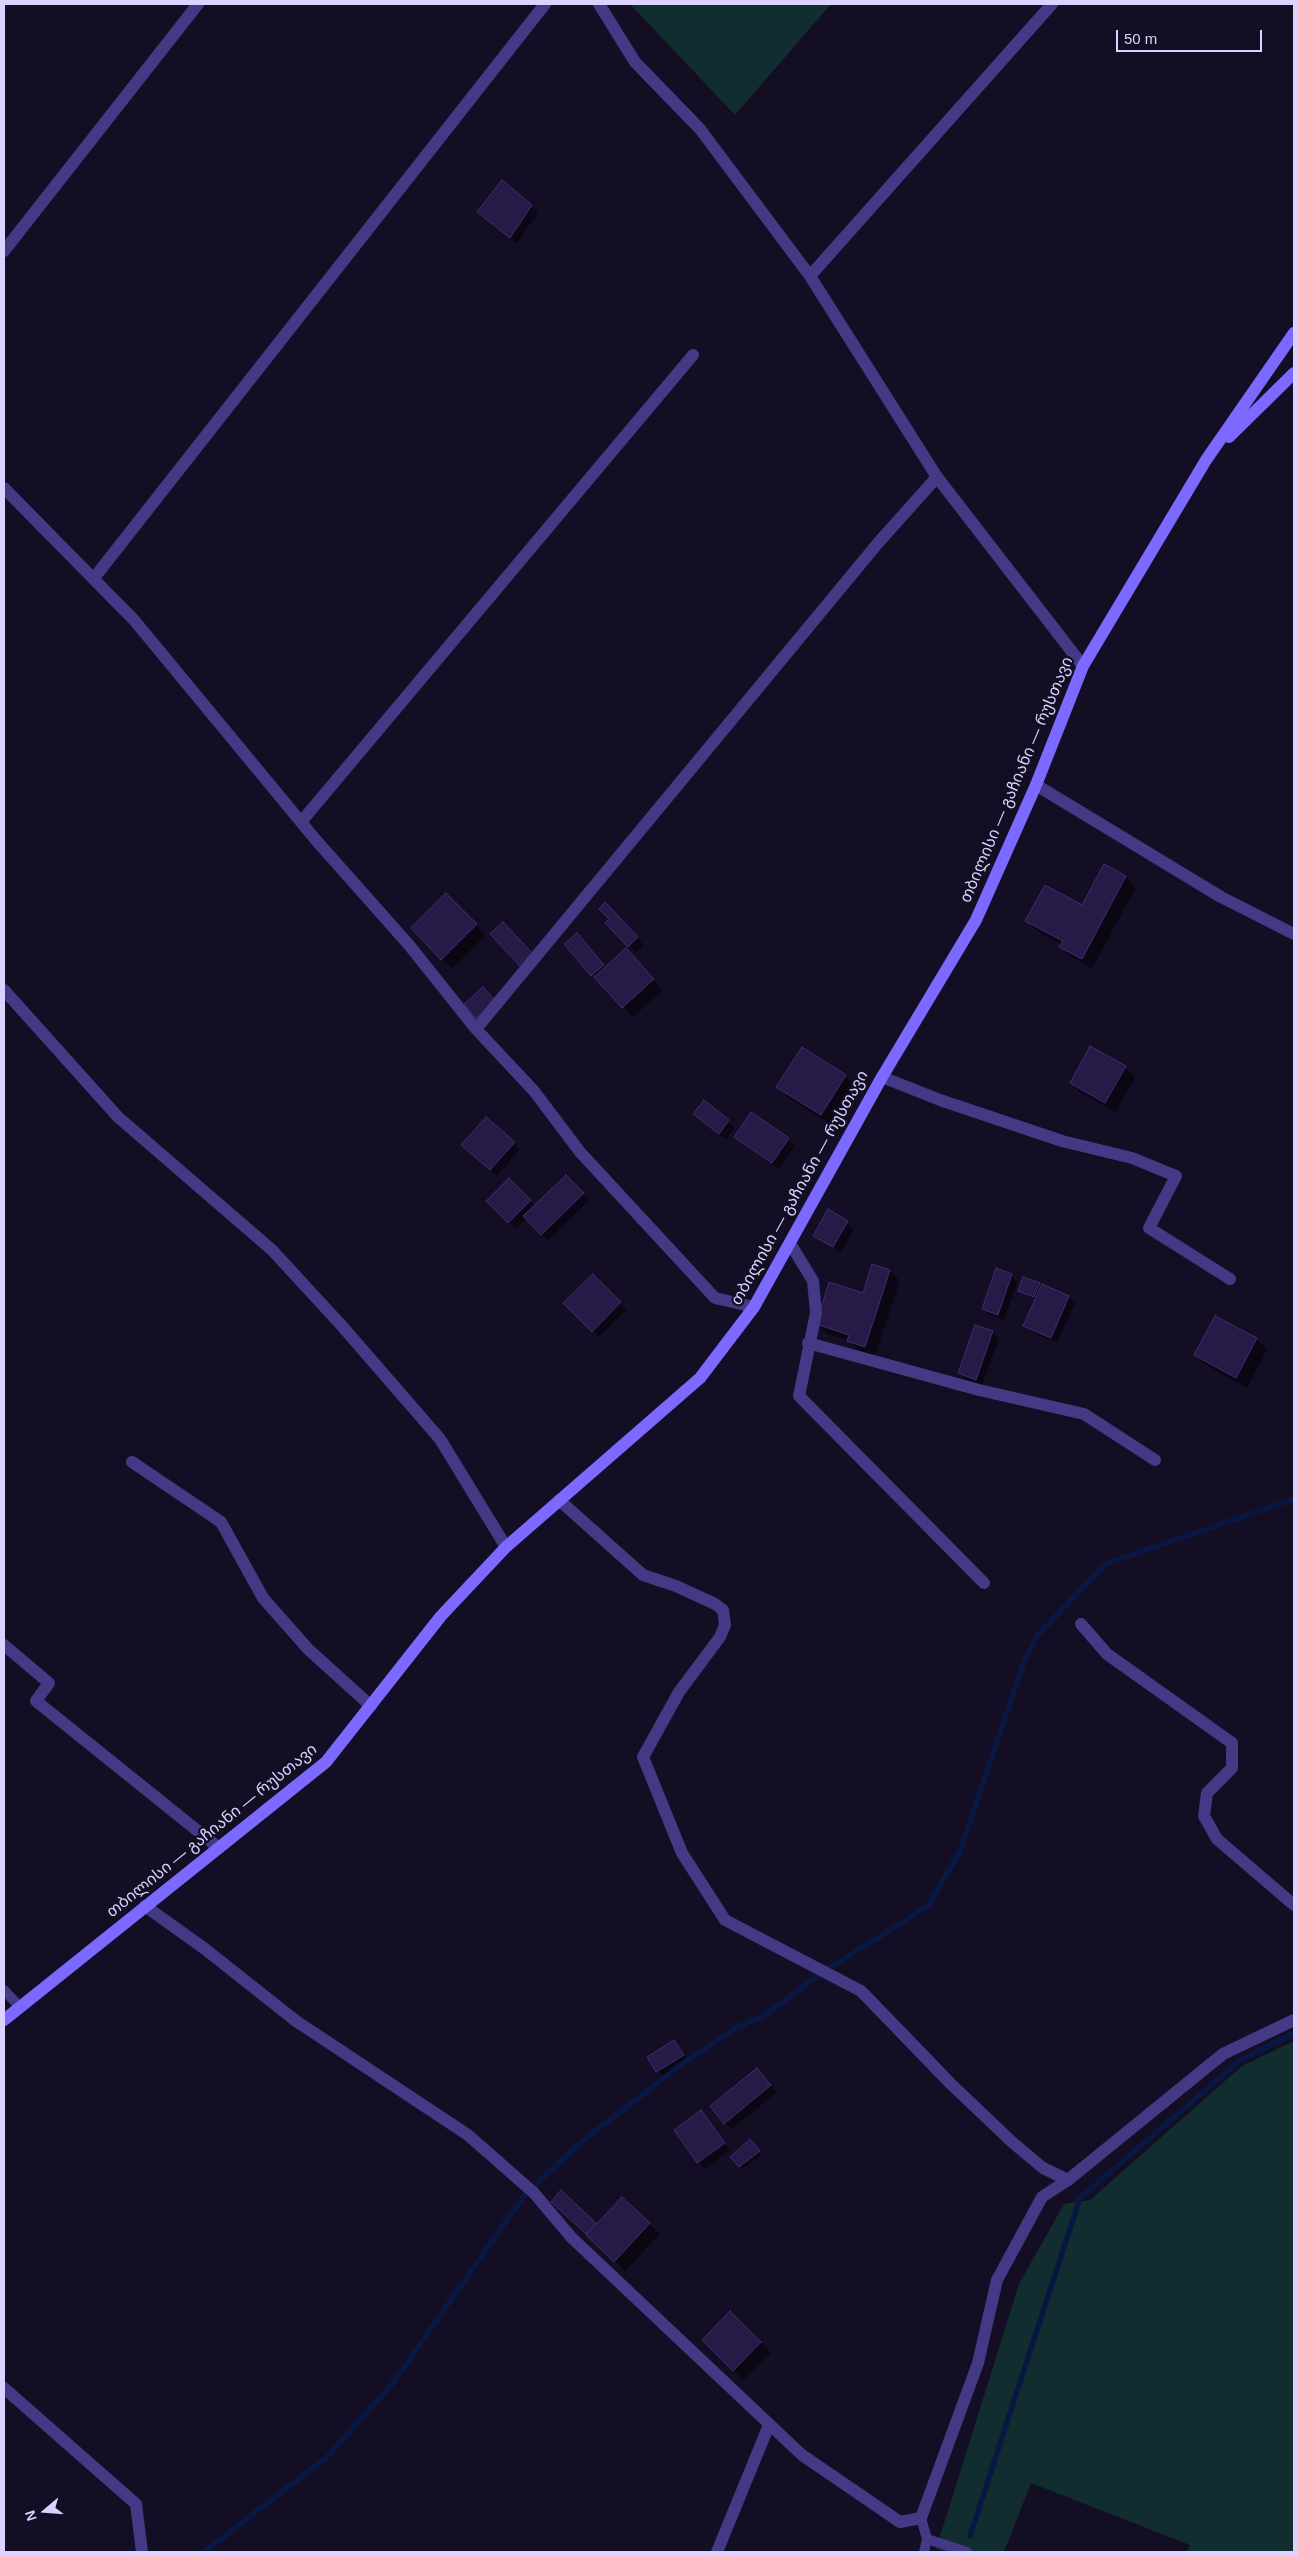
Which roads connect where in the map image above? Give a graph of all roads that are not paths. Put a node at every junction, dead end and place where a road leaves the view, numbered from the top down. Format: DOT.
graph roads {
  1 [pos="198,4"];
  2 [pos="545,4"];
  3 [pos="599,4"];
  4 [pos="1052,4"];
  5 [pos="4,251"];
  6 [pos="810,276"];
  7 [pos="1294,333"];
  8 [pos="693,355"];
  9 [pos="1294,373"];
  10 [pos="1206,460"];
  11 [pos="937,476"];
  12 [pos="4,488"];
  13 [pos="94,578"];
  14 [pos="1083,666"];
  15 [pos="1036,785"];
  16 [pos="301,822"];
  17 [pos="1294,934"];
  18 [pos="4,990"];
  19 [pos="476,1029"];
  20 [pos="882,1077"];
  21 [pos="790,1242"];
  22 [pos="1230,1279"];
  23 [pos="754,1307"];
  24 [pos="808,1343"];
  25 [pos="1155,1460"];
  26 [pos="132,1462"];
  27 [pos="559,1500"];
  28 [pos="506,1547"];
  29 [pos="984,1583"];
  30 [pos="1081,1624"];
  31 [pos="4,1645"];
  32 [pos="371,1706"];
  33 [pos="219,1848"];
  34 [pos="1294,1905"];
  35 [pos="145,1906"];
  36 [pos="4,1990"];
  37 [pos="19,2006"];
  38 [pos="4,2020"];
  39 [pos="1294,2020"];
  40 [pos="1068,2180"];
  41 [pos="4,2388"];
  42 [pos="769,2425"];
  43 [pos="921,2518"];
  44 [pos="927,2539"];
  45 [pos="142,2552"];
  46 [pos="717,2552"];
  47 [pos="924,2552"];
  48 [pos="967,2552"];
  1 -- 5 [label="street"];
  2 -- 13 [label="street"];
  3 -- 6 [label="street"];
  4 -- 6 [label="street"];
  6 -- 11 [label="street"];
  7 -- 10 [label="main road, თბილისი — გაჩიანი — რუსთავი"];
  8 -- 16 [label="street"];
  9 -- 10 [label="main road, თბილისი — გაჩიანი — რუსთავი"];
  10 -- 14 [label="main road, თბილისი — გაჩიანი — რუსთავი"];
  11 -- 14 [label="street"];
  11 -- 19 [label="street"];
  12 -- 13 [label="street"];
  13 -- 16 [label="street"];
  14 -- 15 [label="main road, თბილისი — გაჩიანი — რუსთავი"];
  15 -- 17 [label="street"];
  15 -- 20 [label="main road, თბილისი — გაჩიანი — რუსთავი"];
  16 -- 19 [label="street"];
  18 -- 28 [label="street"];
  19 -- 23 [label="street"];
  20 -- 21 [label="main road, თბილისი — გაჩიანი — რუსთავი"];
  20 -- 22 [label="street"];
  21 -- 23 [label="main road, თბილისი — გაჩიანი — რუსთავი"];
  21 -- 24 [label="street"];
  23 -- 27 [label="main road, თბილისი — გაჩიანი — რუსთავი"];
  24 -- 25 [label="street"];
  24 -- 29 [label="street"];
  26 -- 32 [label="street"];
  27 -- 28 [label="main road, თბილისი — გაჩიანი — რუსთავი"];
  27 -- 40 [label="street"];
  28 -- 32 [label="main road, თბილისი — გაჩიანი — რუსთავი"];
  30 -- 34 [label="street"];
  31 -- 33 [label="street"];
  32 -- 33 [label="main road, თბილისი — გაჩიანი — რუსთავი"];
  33 -- 35 [label="main road, თბილისი — გაჩიანი — რუსთავი"];
  35 -- 37 [label="main road, თბილისი — გაჩიანი — რუსთავი"];
  35 -- 42 [label="street"];
  36 -- 37 [label="lane"];
  37 -- 38 [label="main road, თბილისი — გაჩიანი — რუსთავი"];
  39 -- 40 [label="street"];
  40 -- 43 [label="street"];
  41 -- 45 [label="street"];
  42 -- 43 [label="street"];
  42 -- 46 [label="street"];
  43 -- 44 [label="lane"];
  44 -- 47 [label="lane"];
  44 -- 48 [label="lane"];
}
